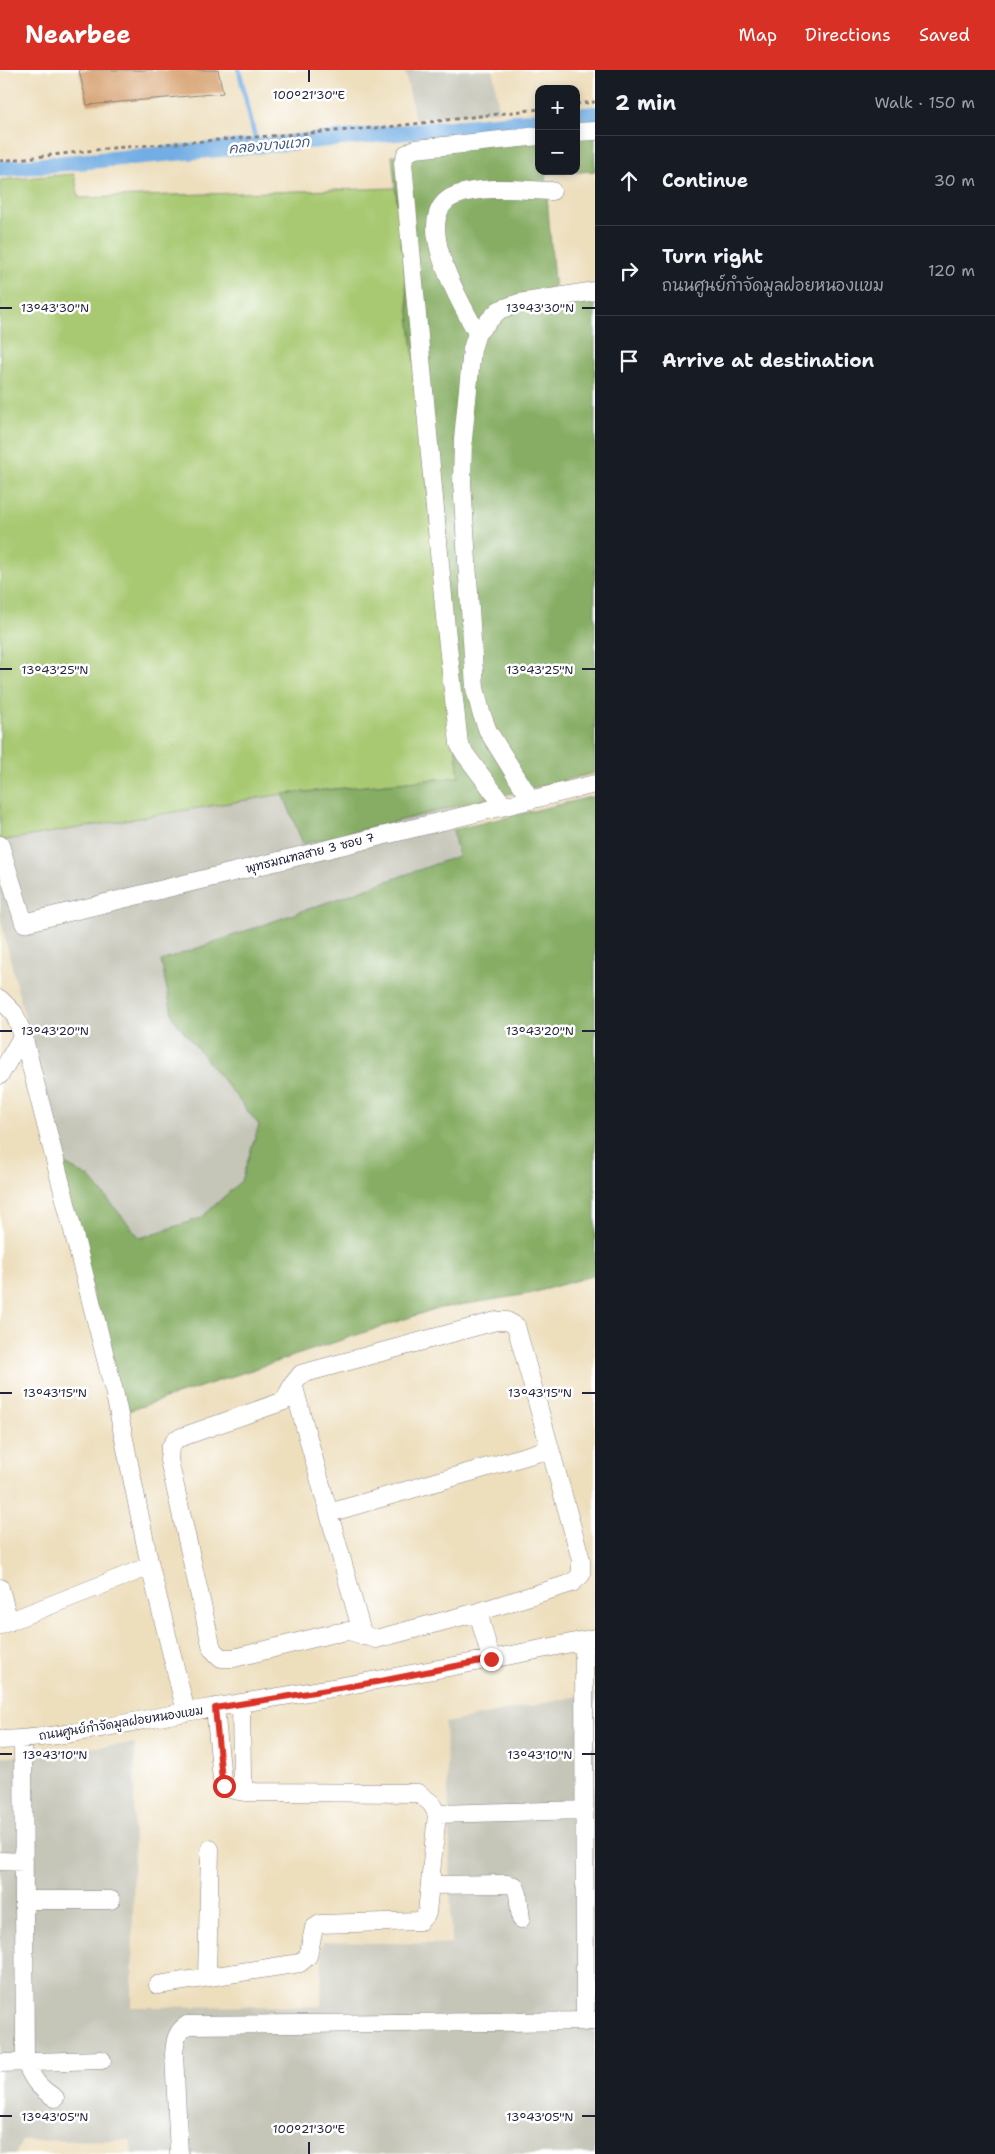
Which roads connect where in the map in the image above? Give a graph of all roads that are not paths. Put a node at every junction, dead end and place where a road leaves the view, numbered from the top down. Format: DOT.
graph roads {
  1 [pos="595,130"];
  2 [pos="580,132"];
  3 [pos="535,136"];
  4 [pos="552,191"];
  5 [pos="595,291"];
  6 [pos="477,333"];
  7 [pos="595,784"];
  8 [pos="531,800"];
  9 [pos="504,806"];
  10 [pos="0,845"];
  11 [pos="0,998"];
  12 [pos="23,1035"];
  13 [pos="0,1075"];
  14 [pos="293,1384"];
  15 [pos="550,1449"];
  16 [pos="329,1513"];
  17 [pos="150,1566"];
  18 [pos="0,1588"];
  19 [pos="478,1612"];
  20 [pos="4,1624"];
  21 [pos="363,1636"];
  22 [pos="590,1640"];
  23 [pos="491,1659"];
  24 [pos="242,1703"];
  25 [pos="215,1708"];
  26 [pos="186,1712"];
  27 [pos="22,1739"];
  28 [pos="0,1740"];
  29 [pos="590,1762"];
  30 [pos="245,1792"];
  31 [pos="585,1810"];
  32 [pos="437,1814"];
  33 [pos="210,1849"];
  34 [pos="0,1861"];
  35 [pos="24,1862"];
  36 [pos="430,1885"];
  37 [pos="24,1900"];
  38 [pos="111,1900"];
  39 [pos="590,1905"];
  40 [pos="521,1919"];
  41 [pos="207,1978"];
  42 [pos="158,1985"];
  43 [pos="590,2021"];
  44 [pos="102,2060"];
  45 [pos="25,2061"];
  46 [pos="0,2063"];
  47 [pos="55,2098"];
  48 [pos="179,2154"];
  1 -- 2 [label="street"];
  3 -- 9 [label="street"];
  4 -- 6 [label="street"];
  5 -- 6 [label="street"];
  6 -- 8 [label="street"];
  7 -- 8 [label="street, พุทธมณฑลสาย 3 ซอย 7"];
  8 -- 9 [label="street, พุทธมณฑลสาย 3 ซอย 7"];
  9 -- 10 [label="street, พุทธมณฑลสาย 3 ซอย 7"];
  11 -- 12 [label="street"];
  12 -- 13 [label="street"];
  12 -- 17 [label="street"];
  14 -- 15 [label="street"];
  14 -- 16 [label="street"];
  14 -- 21 [label="street"];
  15 -- 16 [label="street"];
  15 -- 19 [label="street"];
  16 -- 21 [label="street"];
  17 -- 20 [label="street"];
  17 -- 26 [label="street"];
  18 -- 20 [label="street"];
  19 -- 21 [label="street"];
  19 -- 23 [label="street"];
  22 -- 23 [label="street, ถนนศูนย์กำจัดมูลฝอยหนองแขม"];
  22 -- 29 [label="street"];
  23 -- 24 [label="street, ถนนศูนย์กำจัดมูลฝอยหนองแขม"];
  24 -- 25 [label="street, ถนนศูนย์กำจัดมูลฝอยหนองแขม"];
  24 -- 30 [label="street"];
  25 -- 26 [label="street, ถนนศูนย์กำจัดมูลฝอยหนองแขม"];
  25 -- 30 [label="street"];
  26 -- 27 [label="street, ถนนศูนย์กำจัดมูลฝอยหนองแขม"];
  27 -- 28 [label="street, ถนนศูนย์กำจัดมูลฝอยหนองแขม"];
  27 -- 35 [label="street"];
  29 -- 31 [label="street"];
  30 -- 32 [label="street"];
  31 -- 32 [label="street"];
  31 -- 39 [label="street"];
  32 -- 36 [label="street"];
  33 -- 41 [label="street"];
  34 -- 35 [label="street"];
  35 -- 37 [label="street"];
  36 -- 40 [label="street"];
  36 -- 41 [label="street"];
  37 -- 38 [label="street"];
  37 -- 45 [label="street"];
  39 -- 43 [label="street"];
  41 -- 42 [label="street"];
  43 -- 48 [label="street"];
  44 -- 45 [label="street"];
  45 -- 46 [label="street"];
  45 -- 47 [label="street"];
}
